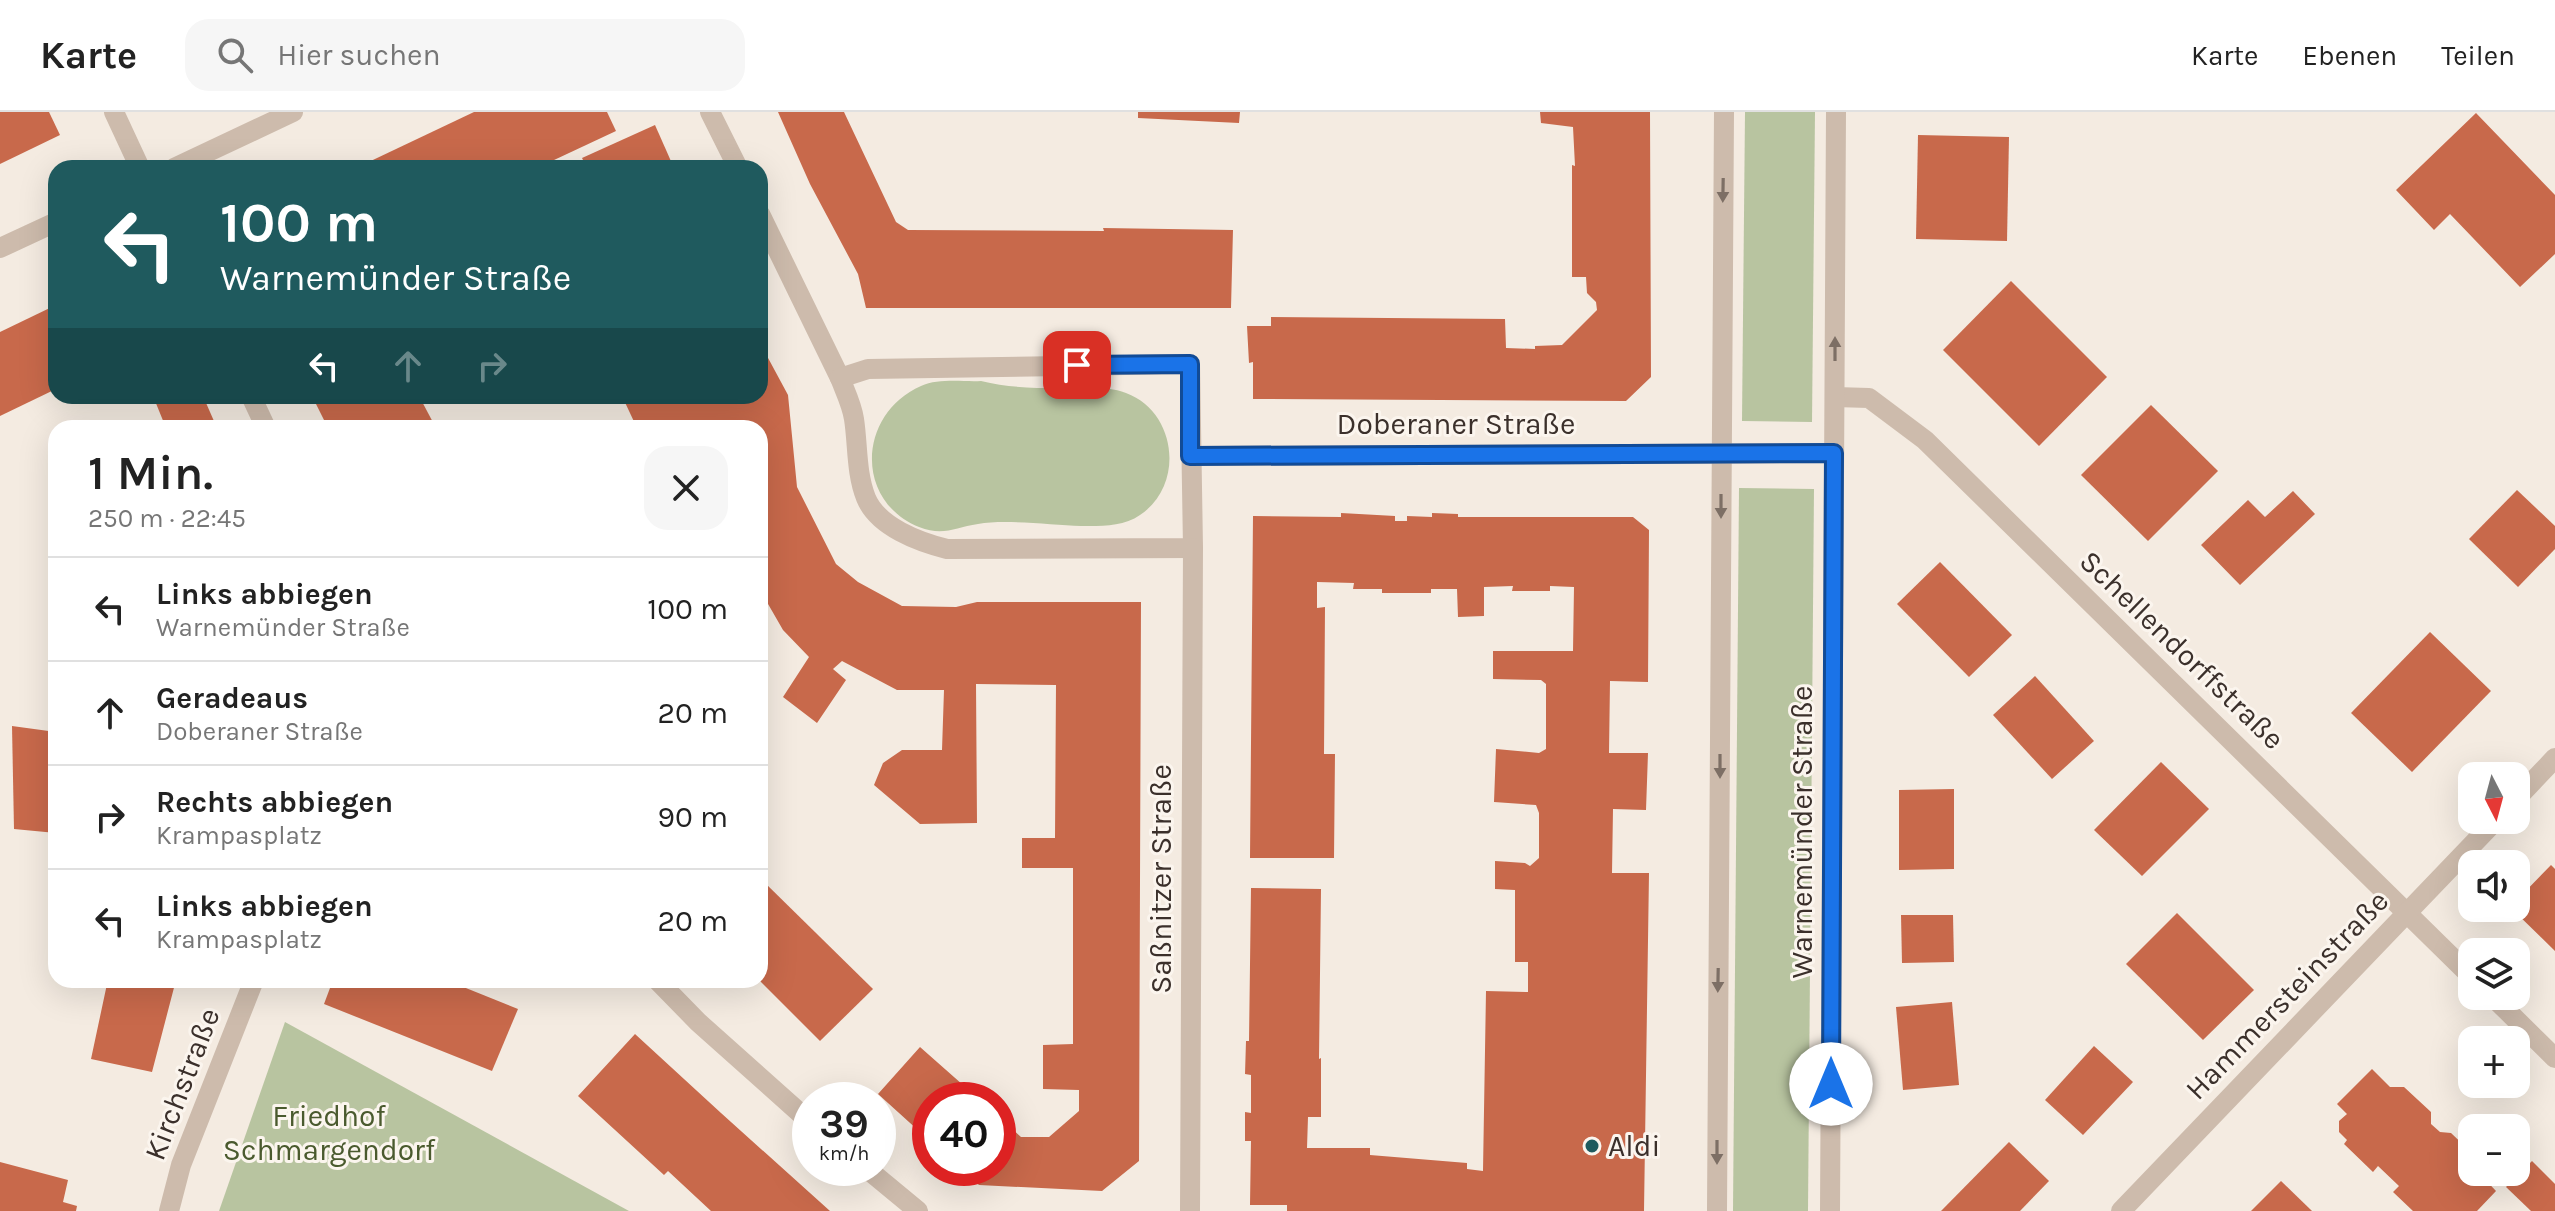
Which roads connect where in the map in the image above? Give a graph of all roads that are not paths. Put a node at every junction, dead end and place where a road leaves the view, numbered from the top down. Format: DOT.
graph roads {
  1 [pos="114,112"];
  2 [pos="293,112"];
  3 [pos="710,112"];
  4 [pos="1724,112"];
  5 [pos="1836,112"];
  6 [pos="136,160"];
  7 [pos="191,160"];
  8 [pos="734,160"];
  9 [pos="48,226"];
  10 [pos="768,230"];
  11 [pos="0,248"];
  12 [pos="840,378"];
  13 [pos="1835,397"];
  14 [pos="1834,453"];
  15 [pos="1721,454"];
  16 [pos="1190,456"];
  17 [pos="1193,548"];
  18 [pos="2555,758"];
  19 [pos="2530,784"];
  20 [pos="2482,834"];
  21 [pos="2407,912"];
  22 [pos="2458,963"];
  23 [pos="251,988"];
  24 [pos="665,988"];
  25 [pos="2506,1010"];
  26 [pos="2555,1058"];
  27 [pos="792,1106"];
  28 [pos="888,1186"];
  29 [pos="169,1211"];
  30 [pos="918,1211"];
  31 [pos="1190,1211"];
  32 [pos="1717,1211"];
  33 [pos="1830,1211"];
  34 [pos="2121,1211"];
  1 -- 6 [label="street"];
  2 -- 7 [label="street"];
  3 -- 8 [label="street"];
  4 -- 15 [label="street, one-way"];
  13 -- 5 [label="street, Warnemünder Straße, one-way"];
  9 -- 11 [label="street"];
  10 -- 12 [label="street"];
  12 -- 16 [label="street, Saßnitzer Straße"];
  12 -- 17 [label="street"];
  13 -- 14 [label="street, Warnemünder Straße"];
  13 -- 21 [label="street, Schellendorffstraße"];
  14 -- 15 [label="street"];
  14 -- 33 [label="street, Warnemünder Straße"];
  15 -- 16 [label="street, Doberaner Straße"];
  15 -- 32 [label="street, one-way"];
  16 -- 17 [label="street, Saßnitzer Straße"];
  17 -- 31 [label="street, Saßnitzer Straße"];
  18 -- 19 [label="street"];
  20 -- 21 [label="street, Hammersteinstraße"];
  21 -- 22 [label="street, Schellendorffstraße"];
  21 -- 34 [label="street, Hammersteinstraße"];
  23 -- 29 [label="street, Kirchstraße"];
  24 -- 27 [label="street"];
  25 -- 26 [label="street"];
  28 -- 30 [label="street"];
}
